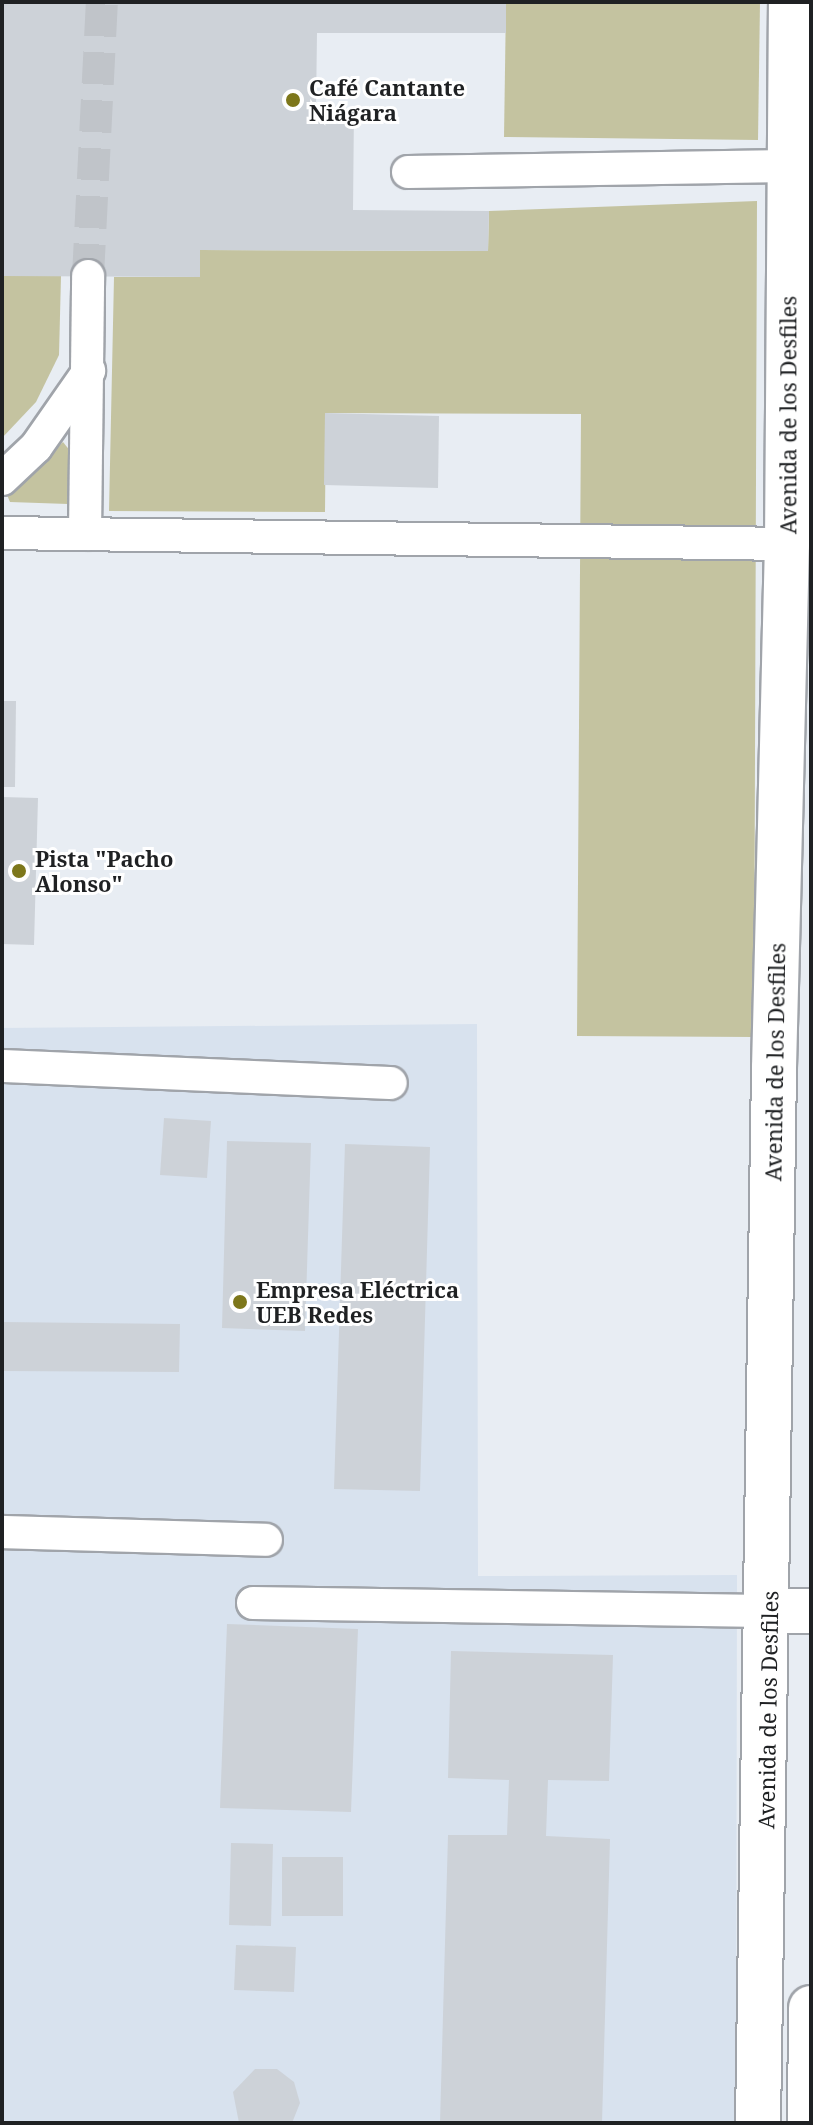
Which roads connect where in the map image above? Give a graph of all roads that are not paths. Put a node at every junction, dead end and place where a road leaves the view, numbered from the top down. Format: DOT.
graph roads {
  1 [pos="791,2"];
  2 [pos="788,166"];
  3 [pos="408,172"];
  4 [pos="88,276"];
  5 [pos="89,371"];
  6 [pos="2,479"];
  7 [pos="2,533"];
  8 [pos="85,534"];
  9 [pos="799,544"];
  10 [pos="2,1066"];
  11 [pos="391,1083"];
  12 [pos="2,1532"];
  13 [pos="266,1540"];
  14 [pos="253,1603"];
  15 [pos="790,1611"];
  16 [pos="811,2008"];
  17 [pos="758,2123"];
  18 [pos="810,2123"];
  1 -- 2 [label="highway, Avenida de los Desfiles"];
  2 -- 3 [label="lane"];
  2 -- 9 [label="highway, Avenida de los Desfiles"];
  4 -- 5 [label="lane"];
  5 -- 6 [label="lane"];
  5 -- 8 [label="lane"];
  7 -- 8 [label="lane"];
  8 -- 9 [label="lane"];
  9 -- 15 [label="highway, Avenida de los Desfiles"];
  10 -- 11 [label="lane"];
  12 -- 13 [label="lane"];
  14 -- 15 [label="lane"];
  15 -- 17 [label="highway, Avenida de los Desfiles"];
  16 -- 18 [label="highway"];
}
